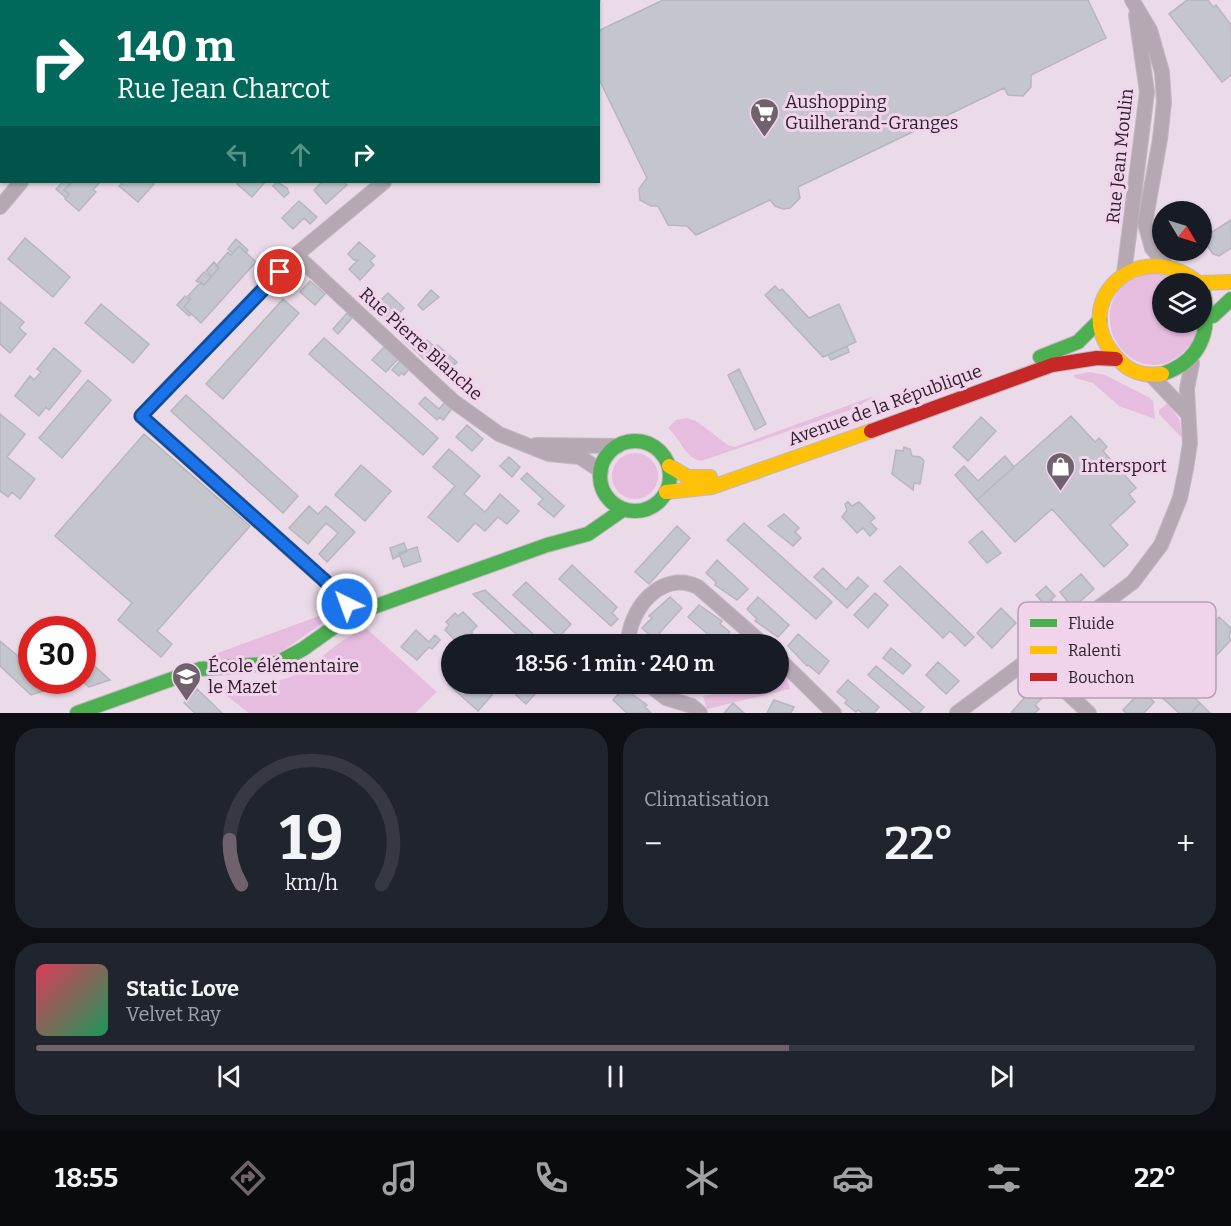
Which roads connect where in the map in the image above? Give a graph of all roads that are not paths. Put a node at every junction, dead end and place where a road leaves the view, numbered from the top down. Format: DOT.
graph roads {
  1 [pos="1133,3"];
  2 [pos="20,183"];
  3 [pos="383,183"];
  4 [pos="0,207"];
  5 [pos="296,255"];
  6 [pos="1165,264"];
  7 [pos="1187,273"];
  8 [pos="1124,274"];
  9 [pos="1231,282"];
  10 [pos="1212,283"];
  11 [pos="1231,298"];
  12 [pos="1212,316"];
  13 [pos="1100,320"];
  14 [pos="1208,333"];
  15 [pos="1116,359"];
  16 [pos="1192,363"];
  17 [pos="1151,375"];
  18 [pos="1186,412"];
  19 [pos="532,445"];
  20 [pos="618,446"];
  21 [pos="669,466"];
  22 [pos="601,471"];
  23 [pos="603,488"];
  24 [pos="666,492"];
  25 [pos="624,509"];
  26 [pos="547,545"];
  27 [pos="1107,602"];
  28 [pos="351,615"];
  29 [pos="630,634"];
  30 [pos="751,634"];
  31 [pos="1018,668"];
  32 [pos="789,669"];
  33 [pos="661,694"];
  34 [pos="77,713"];
  35 [pos="700,713"];
  36 [pos="834,713"];
  37 [pos="957,713"];
  1 -- 6 [label="street, Rue Jean Moulin"];
  1 -- 8 [label="street, Rue Jean Moulin"];
  2 -- 4 [label="street"];
  3 -- 5 [label="street"];
  5 -- 19 [label="street, Rue Pierre Blanche"];
  5 -- 28 [label="street"];
  6 -- 7 [label="main road"];
  6 -- 8 [label="main road"];
  8 -- 13 [label="main road"];
  9 -- 10 [label="main road"];
  11 -- 12 [label="main road"];
  13 -- 15 [label="main road"];
  13 -- 21 [label="main road, Avenue de la République"];
  14 -- 16 [label="main road"];
  15 -- 17 [label="main road"];
  15 -- 24 [label="main road, Avenue de la République"];
  16 -- 17 [label="main road"];
  16 -- 18 [label="street"];
  17 -- 18 [label="street"];
  18 -- 27 [label="street"];
  19 -- 20 [label="street, Rue Pierre Blanche"];
  19 -- 22 [label="street, Rue Pierre Blanche"];
  20 -- 21 [label="main road"];
  20 -- 22 [label="main road"];
  21 -- 24 [label="main road"];
  22 -- 23 [label="main road"];
  23 -- 25 [label="main road"];
  23 -- 26 [label="main road"];
  24 -- 25 [label="main road"];
  25 -- 26 [label="main road"];
  26 -- 28 [label="main road"];
  28 -- 34 [label="main road"];
  29 -- 30 [label="street"];
  31 -- 37 [label="street"];
  32 -- 36 [label="street"];
  33 -- 35 [label="street"];
}
